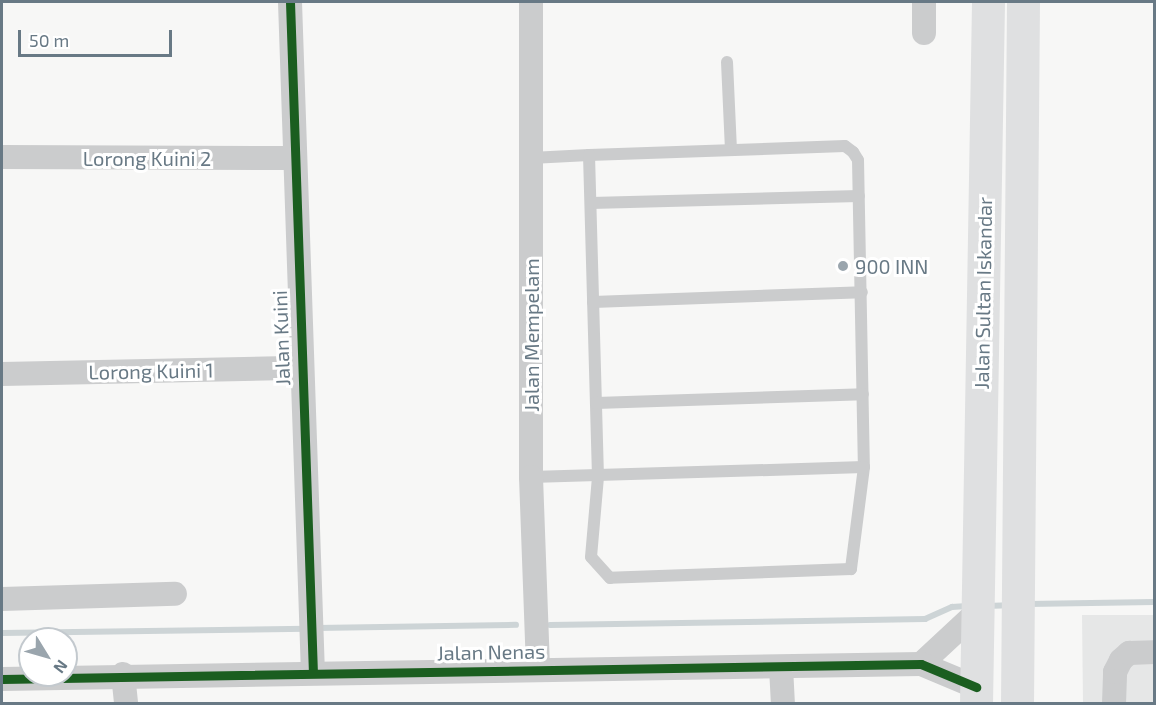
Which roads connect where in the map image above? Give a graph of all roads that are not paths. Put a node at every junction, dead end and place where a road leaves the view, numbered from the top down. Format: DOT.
graph roads {
  1 [pos="290,2"];
  2 [pos="531,2"];
  3 [pos="924,2"];
  4 [pos="988,2"];
  5 [pos="1023,2"];
  6 [pos="924,33"];
  7 [pos="726,62"];
  8 [pos="731,150"];
  9 [pos="589,155"];
  10 [pos="2,157"];
  11 [pos="293,158"];
  12 [pos="531,158"];
  13 [pos="859,196"];
  14 [pos="591,203"];
  15 [pos="862,292"];
  16 [pos="593,302"];
  17 [pos="300,368"];
  18 [pos="2,374"];
  19 [pos="863,394"];
  20 [pos="596,403"];
  21 [pos="864,466"];
  22 [pos="531,477"];
  23 [pos="598,477"];
  24 [pos="175,594"];
  25 [pos="2,599"];
  26 [pos="977,602"];
  27 [pos="1155,652"];
  28 [pos="313,662"];
  29 [pos="921,664"];
  30 [pos="781,667"];
  31 [pos="538,669"];
  32 [pos="123,674"];
  33 [pos="2,679"];
  34 [pos="976,695"];
  35 [pos="126,704"];
  36 [pos="783,704"];
  37 [pos="1017,704"];
  38 [pos="1114,704"];
  1 -- 11 [label="street, Jalan Kuini"];
  2 -- 12 [label="street, Jalan Mempelam"];
  3 -- 6 [label="street"];
  4 -- 26 [label="main road, Jalan Sultan Iskandar"];
  5 -- 37 [label="main road"];
  7 -- 8 [label="lane"];
  8 -- 9 [label="lane"];
  8 -- 13 [label="lane"];
  9 -- 12 [label="lane"];
  9 -- 14 [label="lane"];
  10 -- 11 [label="street, Lorong Kuini 2"];
  11 -- 17 [label="street, Jalan Kuini"];
  12 -- 22 [label="street, Jalan Mempelam"];
  13 -- 14 [label="lane"];
  13 -- 15 [label="lane"];
  14 -- 16 [label="lane"];
  15 -- 16 [label="lane"];
  15 -- 19 [label="lane"];
  16 -- 20 [label="lane"];
  17 -- 18 [label="street, Lorong Kuini 1"];
  17 -- 28 [label="street, Jalan Kuini"];
  19 -- 20 [label="lane"];
  19 -- 21 [label="lane"];
  20 -- 23 [label="lane"];
  21 -- 23 [label="lane"];
  21 -- 23 [label="lane"];
  22 -- 23 [label="lane"];
  22 -- 31 [label="street, Jalan Mempelam"];
  24 -- 25 [label="street"];
  26 -- 29 [label="street"];
  26 -- 34 [label="main road, Jalan Sultan Iskandar"];
  27 -- 38 [label="street"];
  28 -- 31 [label="street, Jalan Nenas"];
  28 -- 32 [label="street, Jalan Nenas"];
  29 -- 30 [label="street, Jalan Nenas"];
  29 -- 34 [label="street, Jalan Nenas"];
  30 -- 31 [label="street, Jalan Nenas"];
  30 -- 36 [label="street"];
  32 -- 33 [label="street, Jalan Nenas"];
  32 -- 35 [label="street"];
}
